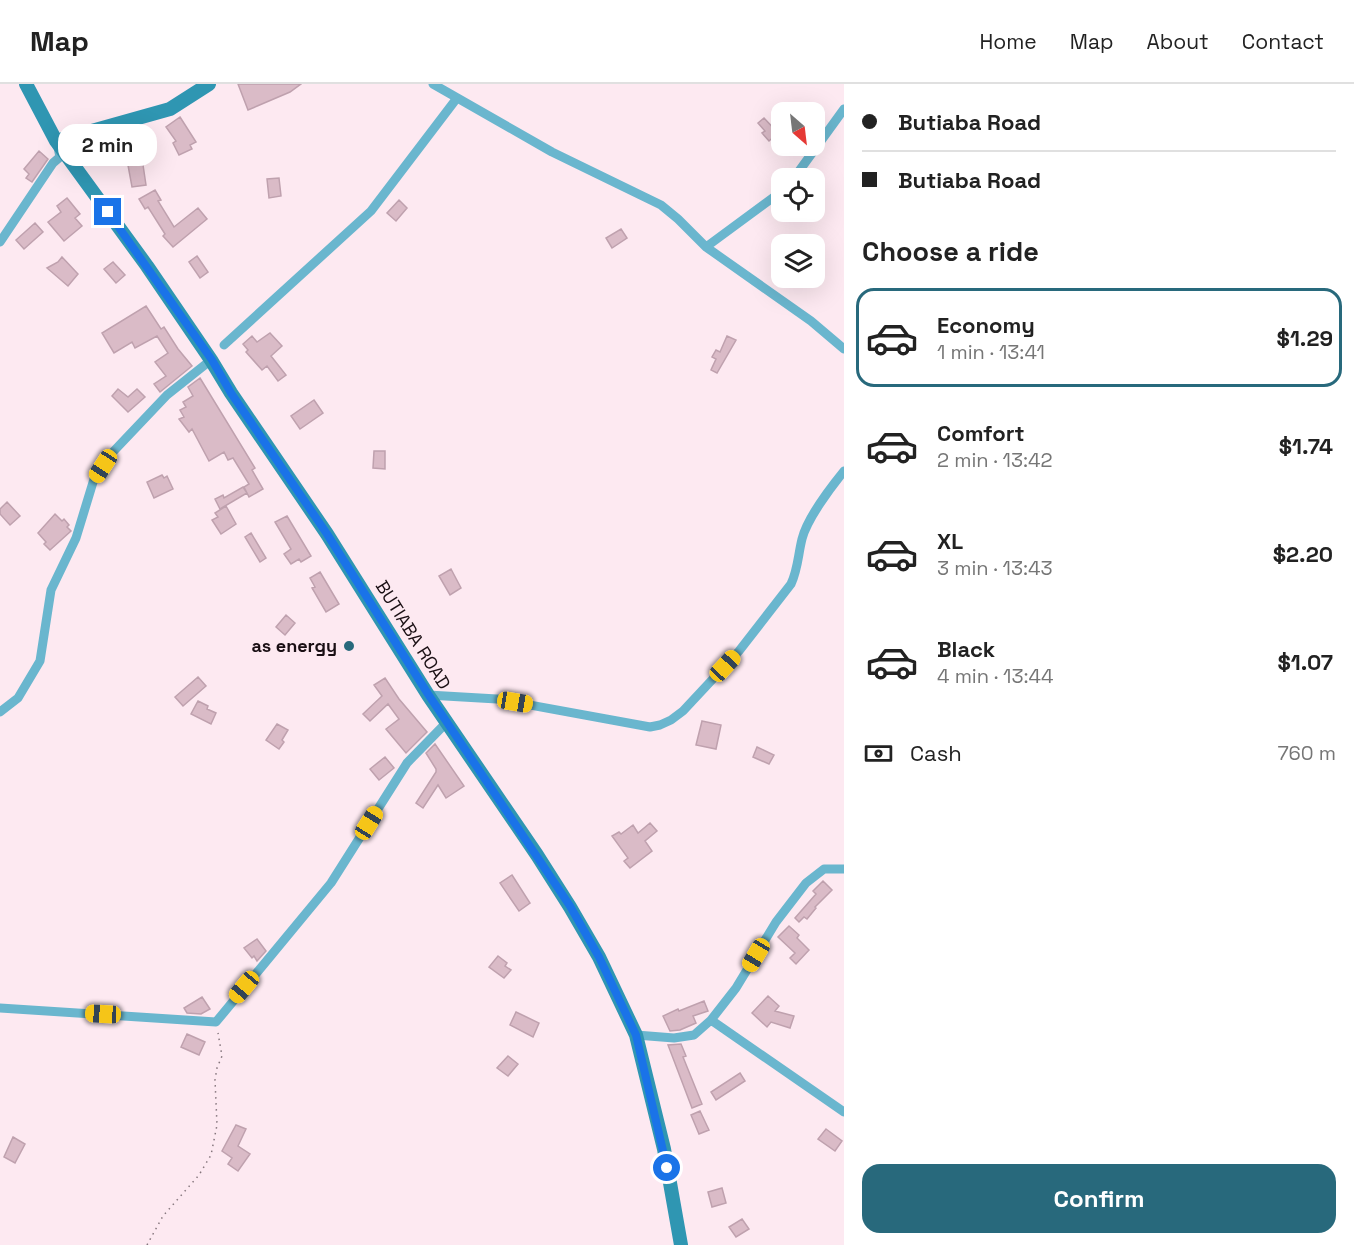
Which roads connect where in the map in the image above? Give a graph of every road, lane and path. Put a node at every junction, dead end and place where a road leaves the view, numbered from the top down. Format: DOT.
graph roads {
  1 [pos="26,84"];
  2 [pos="209,84"];
  3 [pos="433,84"];
  4 [pos="457,98"];
  5 [pos="844,109"];
  6 [pos="56,141"];
  7 [pos="801,168"];
  8 [pos="771,199"];
  9 [pos="0,242"];
  10 [pos="706,247"];
  11 [pos="224,345"];
  12 [pos="844,350"];
  13 [pos="212,360"];
  14 [pos="844,471"];
  15 [pos="428,694"];
  16 [pos="0,712"];
  17 [pos="448,721"];
  18 [pos="844,869"];
  19 [pos="0,1008"];
  20 [pos="711,1020"];
  21 [pos="216,1022"];
  22 [pos="636,1035"];
  23 [pos="844,1112"];
  24 [pos="147,1245"];
  25 [pos="681,1245"];
  1 -- 6 [label="main road, BUTIABA ROAD"];
  2 -- 6 [label="main road"];
  3 -- 4 [label="street"];
  4 -- 10 [label="street"];
  4 -- 11 [label="street"];
  5 -- 7 [label="street"];
  6 -- 9 [label="street"];
  6 -- 13 [label="main road, BUTIABA ROAD"];
  8 -- 10 [label="street"];
  10 -- 12 [label="street"];
  13 -- 15 [label="main road, BUTIABA ROAD"];
  13 -- 16 [label="street"];
  14 -- 15 [label="street"];
  15 -- 17 [label="main road, BUTIABA ROAD"];
  17 -- 21 [label="street"];
  17 -- 22 [label="main road, BUTIABA ROAD"];
  18 -- 20 [label="street"];
  19 -- 21 [label="street"];
  20 -- 22 [label="street"];
  20 -- 23 [label="street"];
  21 -- 24 [label="path"];
  22 -- 25 [label="main road, BUTIABA ROAD"];
}
